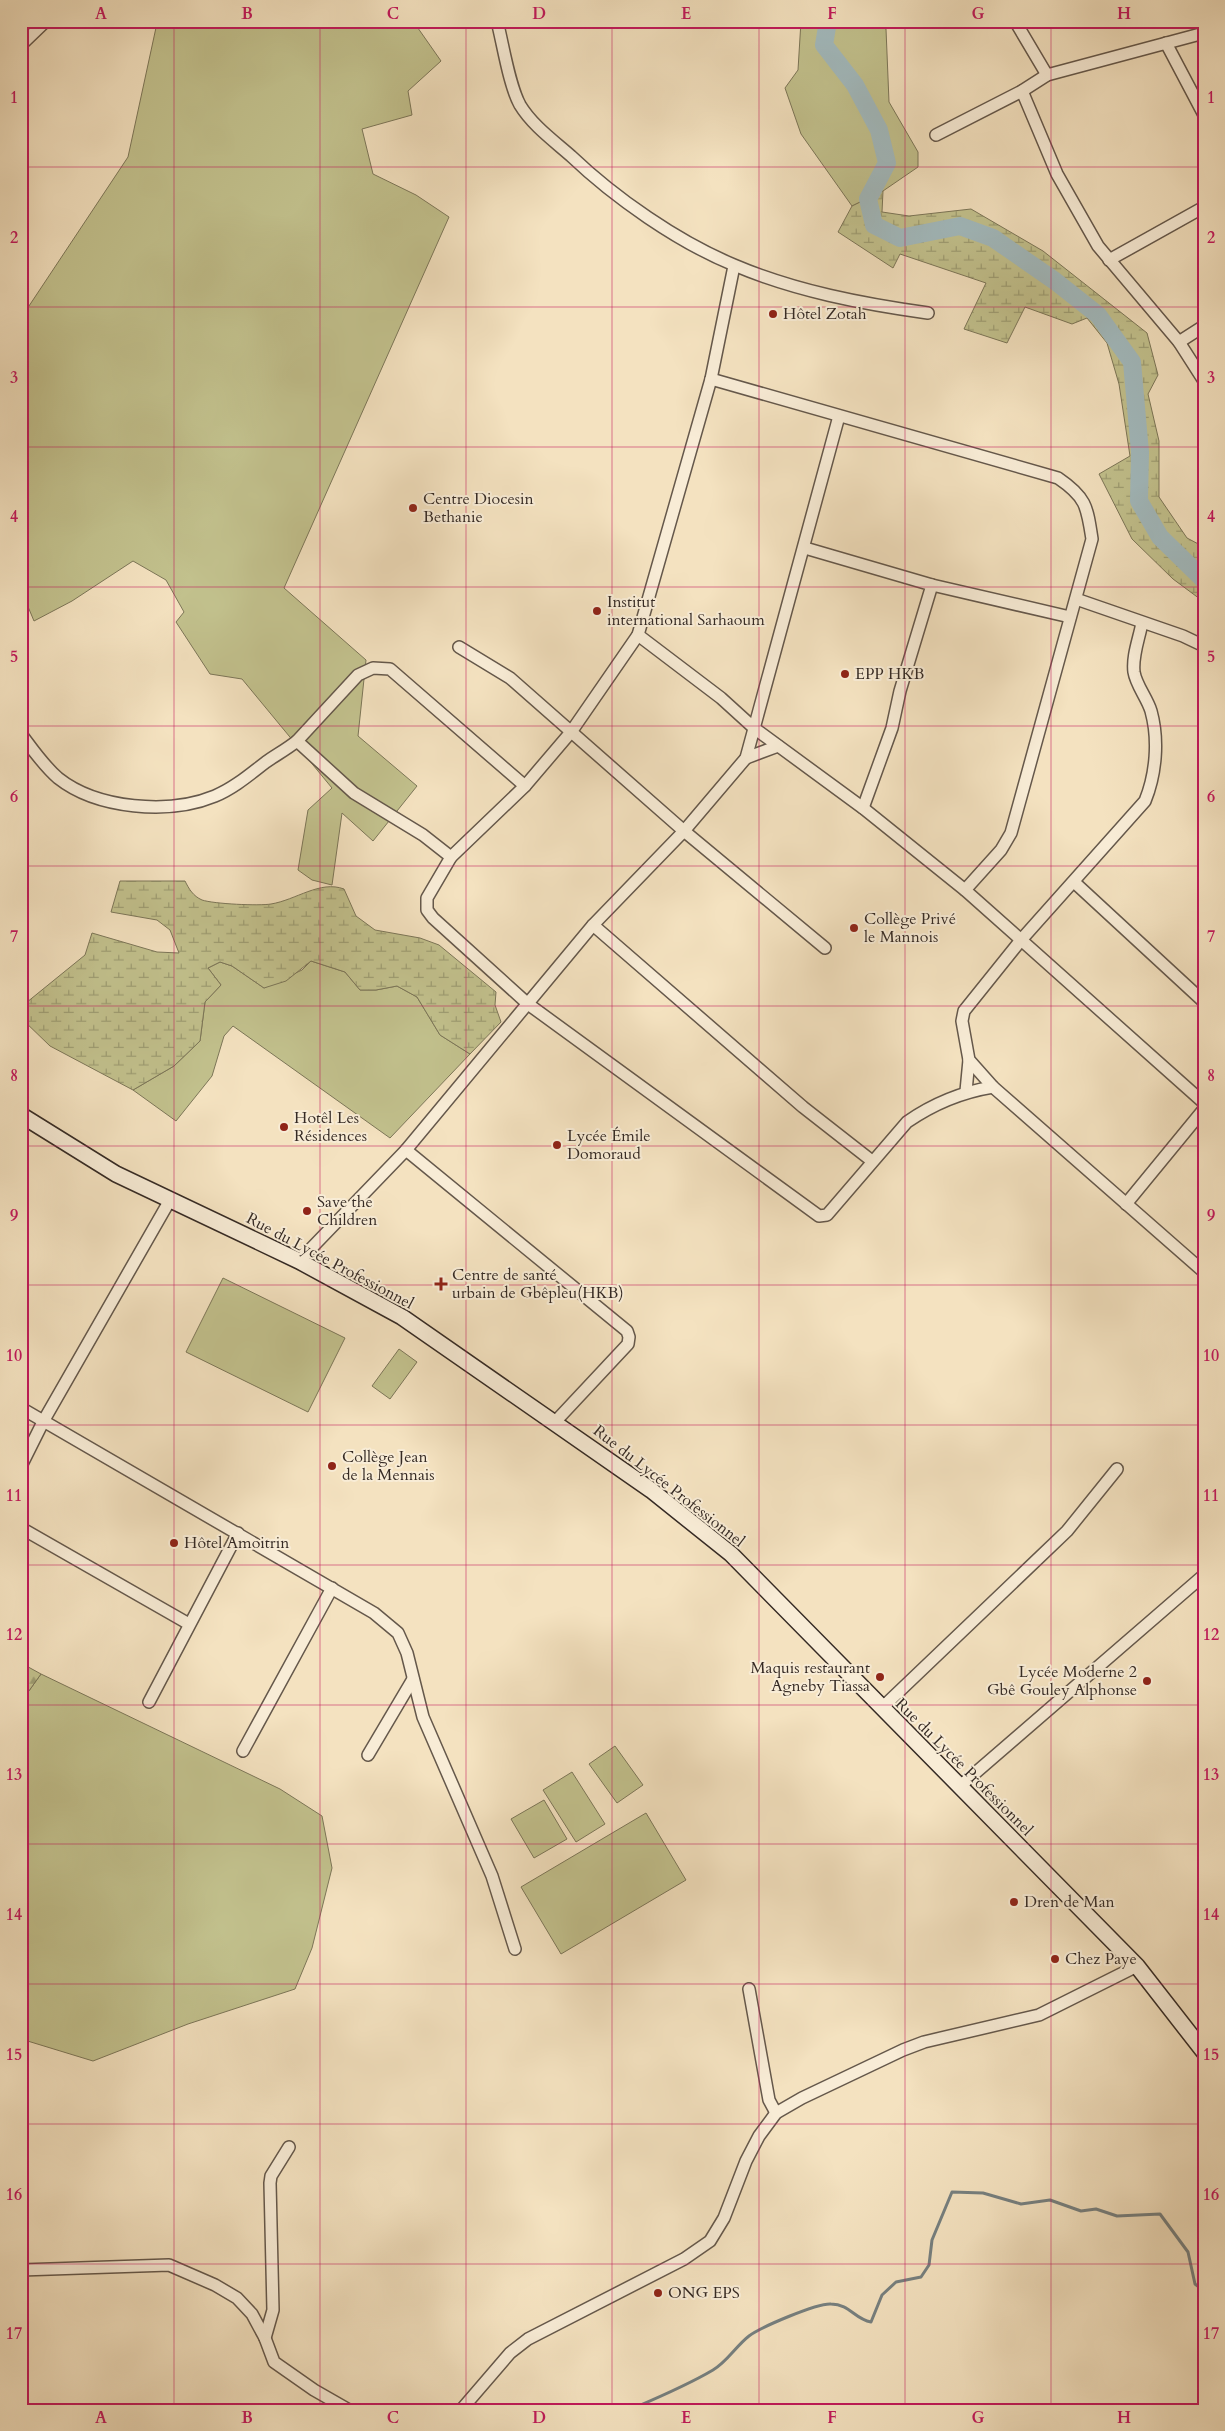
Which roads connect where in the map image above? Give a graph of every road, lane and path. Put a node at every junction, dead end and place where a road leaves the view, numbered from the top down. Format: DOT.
graph roads {
  1 [pos="46,21"];
  2 [pos="497,21"];
  3 [pos="1015,21"];
  4 [pos="1204,33"];
  5 [pos="1166,43"];
  6 [pos="21,44"];
  7 [pos="1047,75"];
  8 [pos="1022,91"];
  9 [pos="1204,115"];
  10 [pos="936,135"];
  11 [pos="1204,207"];
  12 [pos="1109,260"];
  13 [pos="734,266"];
  14 [pos="928,313"];
  15 [pos="1204,326"];
  16 [pos="1179,342"];
  17 [pos="711,379"];
  18 [pos="1204,381"];
  19 [pos="839,416"];
  20 [pos="805,548"];
  21 [pos="932,585"];
  22 [pos="1076,599"];
  23 [pos="1070,617"];
  24 [pos="1142,623"];
  25 [pos="638,635"];
  26 [pos="1204,646"];
  27 [pos="459,647"];
  28 [pos="754,728"];
  29 [pos="571,732"];
  30 [pos="21,734"];
  31 [pos="297,741"];
  32 [pos="778,746"];
  33 [pos="746,758"];
  34 [pos="525,786"];
  35 [pos="862,808"];
  36 [pos="684,831"];
  37 [pos="451,858"];
  38 [pos="1074,882"];
  39 [pos="965,890"];
  40 [pos="593,926"];
  41 [pos="1021,940"];
  42 [pos="825,948"];
  43 [pos="1204,1002"];
  44 [pos="528,1004"];
  45 [pos="969,1060"];
  46 [pos="993,1088"];
  47 [pos="966,1092"];
  48 [pos="1204,1103"];
  49 [pos="1204,1109"];
  50 [pos="21,1115"];
  51 [pos="406,1150"];
  52 [pos="872,1161"];
  53 [pos="170,1200"];
  54 [pos="1126,1204"];
  55 [pos="299,1261"];
  56 [pos="1204,1272"];
  57 [pos="21,1408"];
  58 [pos="44,1420"];
  59 [pos="555,1422"];
  60 [pos="21,1466"];
  61 [pos="1117,1469"];
  62 [pos="21,1528"];
  63 [pos="238,1533"];
  64 [pos="1204,1575"];
  65 [pos="332,1588"];
  66 [pos="188,1624"];
  67 [pos="412,1679"];
  68 [pos="149,1702"];
  69 [pos="883,1706"];
  70 [pos="243,1751"];
  71 [pos="368,1755"];
  72 [pos="959,1787"];
  73 [pos="515,1949"];
  74 [pos="1137,1966"];
  75 [pos="749,1989"];
  76 [pos="1204,2052"];
  77 [pos="776,2113"];
  78 [pos="289,2147"];
  79 [pos="21,2270"];
  80 [pos="266,2338"];
  81 [pos="349,2410"];
  82 [pos="461,2410"];
  1 -- 6 [label="street"];
  2 -- 13 [label="street"];
  3 -- 7 [label="street"];
  4 -- 5 [label="street"];
  5 -- 7 [label="street"];
  5 -- 9 [label="street"];
  7 -- 8 [label="street"];
  8 -- 10 [label="street"];
  8 -- 12 [label="street"];
  11 -- 12 [label="street"];
  12 -- 16 [label="street"];
  13 -- 14 [label="street"];
  13 -- 17 [label="street"];
  15 -- 16 [label="street"];
  16 -- 18 [label="street"];
  17 -- 19 [label="street"];
  17 -- 25 [label="street"];
  19 -- 20 [label="street"];
  19 -- 22 [label="street"];
  20 -- 21 [label="street"];
  20 -- 28 [label="street"];
  21 -- 23 [label="street"];
  21 -- 35 [label="street"];
  22 -- 23 [label="street"];
  22 -- 24 [label="street"];
  23 -- 39 [label="street"];
  24 -- 26 [label="street"];
  24 -- 38 [label="street"];
  25 -- 28 [label="street"];
  25 -- 29 [label="street"];
  27 -- 29 [label="street"];
  28 -- 32 [label="street"];
  28 -- 33 [label="street"];
  29 -- 34 [label="street"];
  29 -- 36 [label="street"];
  30 -- 31 [label="street"];
  31 -- 34 [label="street"];
  31 -- 37 [label="street"];
  32 -- 33 [label="street"];
  32 -- 35 [label="street"];
  33 -- 36 [label="street"];
  34 -- 37 [label="street"];
  35 -- 39 [label="street"];
  36 -- 40 [label="street"];
  36 -- 42 [label="street"];
  37 -- 44 [label="street"];
  38 -- 41 [label="street"];
  38 -- 43 [label="street"];
  39 -- 41 [label="street"];
  40 -- 44 [label="street"];
  40 -- 52 [label="street"];
  41 -- 45 [label="street"];
  41 -- 48 [label="street"];
  44 -- 51 [label="street"];
  44 -- 52 [label="street"];
  45 -- 46 [label="street"];
  45 -- 47 [label="street"];
  46 -- 47 [label="street"];
  46 -- 54 [label="street"];
  47 -- 52 [label="street"];
  49 -- 54 [label="street"];
  50 -- 53 [label="main road, Rue du Lycée Professionnel"];
  51 -- 55 [label="street"];
  51 -- 59 [label="street"];
  53 -- 55 [label="main road, Rue du Lycée Professionnel"];
  53 -- 58 [label="street"];
  54 -- 56 [label="street"];
  55 -- 59 [label="main road, Rue du Lycée Professionnel"];
  57 -- 58 [label="street"];
  58 -- 60 [label="street"];
  58 -- 63 [label="street"];
  59 -- 69 [label="main road, Rue du Lycée Professionnel"];
  61 -- 69 [label="street"];
  62 -- 66 [label="street"];
  63 -- 65 [label="street"];
  63 -- 66 [label="street"];
  64 -- 72 [label="street"];
  65 -- 67 [label="street"];
  65 -- 70 [label="street"];
  66 -- 68 [label="street"];
  67 -- 71 [label="street"];
  67 -- 73 [label="street"];
  69 -- 72 [label="main road, Rue du Lycée Professionnel"];
  72 -- 74 [label="main road, Rue du Lycée Professionnel"];
  74 -- 76 [label="main road, Rue du Lycée Professionnel"];
  74 -- 77 [label="street"];
  75 -- 77 [label="street"];
  77 -- 82 [label="street"];
  78 -- 80 [label="street"];
  79 -- 80 [label="street"];
  80 -- 81 [label="street"];
}
